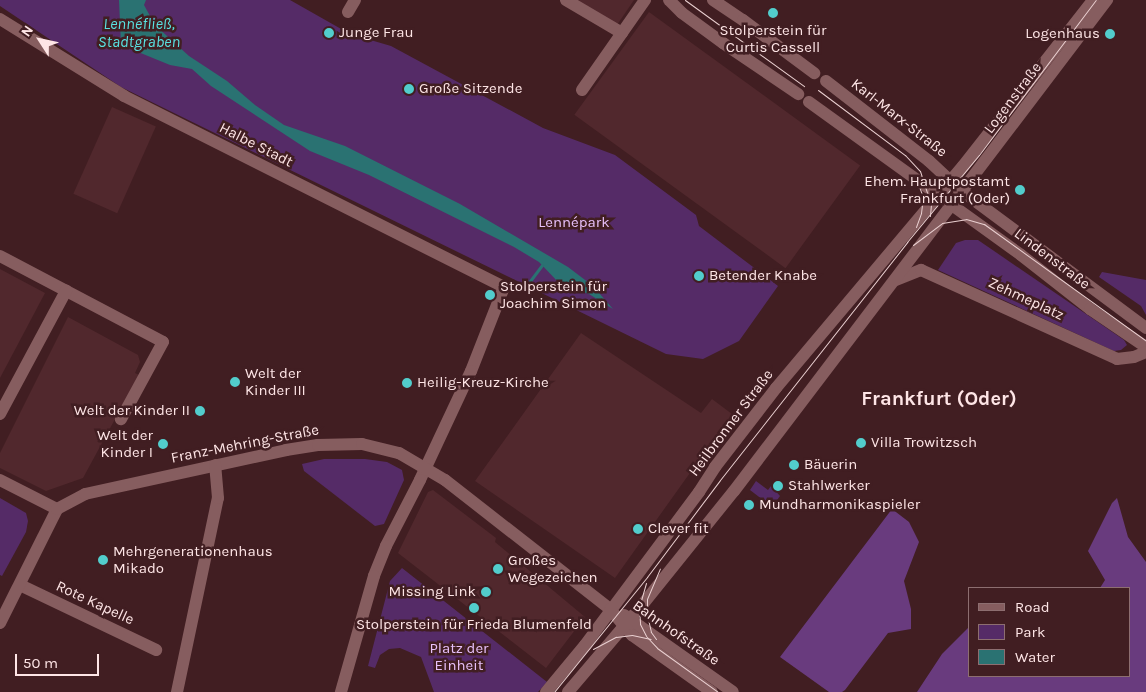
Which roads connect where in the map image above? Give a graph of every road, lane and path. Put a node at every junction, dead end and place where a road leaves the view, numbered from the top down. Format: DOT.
graph roads {
  1 [pos="355,0"];
  2 [pos="566,0"];
  3 [pos="645,0"];
  4 [pos="669,0"];
  5 [pos="712,0"];
  6 [pos="1093,0"];
  7 [pos="1107,0"];
  8 [pos="348,12"];
  9 [pos="0,20"];
  10 [pos="622,33"];
  11 [pos="814,73"];
  12 [pos="826,81"];
  13 [pos="582,90"];
  14 [pos="798,94"];
  15 [pos="809,102"];
  16 [pos="950,181"];
  17 [pos="963,191"];
  18 [pos="939,195"];
  19 [pos="951,205"];
  20 [pos="0,256"];
  21 [pos="894,282"];
  22 [pos="66,291"];
  23 [pos="1146,328"];
  24 [pos="1146,347"];
  25 [pos="1146,352"];
  26 [pos="0,414"];
  27 [pos="121,419"];
  28 [pos="215,465"];
  29 [pos="426,467"];
  30 [pos="0,480"];
  31 [pos="57,509"];
  32 [pos="20,585"];
  33 [pos="610,609"];
  34 [pos="0,623"];
  35 [pos="628,623"];
  36 [pos="156,650"];
  37 [pos="177,692"];
  38 [pos="341,692"];
  39 [pos="546,692"];
  40 [pos="568,692"];
  41 [pos="712,692"];
  42 [pos="732,692"];
  1 -- 8 [label="street"];
  2 -- 10 [label="street"];
  3 -- 10 [label="street"];
  4 -- 14 [label="street"];
  5 -- 11 [label="street"];
  6 -- 16 [label="street, Logenstraße"];
  7 -- 17 [label="street, Logenstraße"];
  9 -- 29 [label="street, Halbe Stadt"];
  10 -- 13 [label="street"];
  12 -- 16 [label="street, Karl-Marx-Straße"];
  15 -- 18 [label="street"];
  16 -- 17 [label="street, Lindenstraße"];
  16 -- 18 [label="street, Heilbronner Straße"];
  17 -- 19 [label="street"];
  17 -- 23 [label="street, Lindenstraße"];
  18 -- 19 [label="street, Lindenstraße"];
  18 -- 33 [label="street, Heilbronner Straße"];
  19 -- 21 [label="street"];
  19 -- 24 [label="street, Lindenstraße"];
  20 -- 22 [label="street"];
  21 -- 25 [label="street, Zehmeplatz"];
  21 -- 35 [label="street"];
  22 -- 26 [label="street"];
  22 -- 27 [label="street"];
  28 -- 29 [label="street, Franz-Mehring-Straße"];
  28 -- 31 [label="street, Franz-Mehring-Straße"];
  28 -- 37 [label="street"];
  29 -- 33 [label="street, Franz-Mehring-Straße"];
  29 -- 38 [label="street"];
  30 -- 31 [label="street"];
  31 -- 32 [label="street"];
  32 -- 34 [label="street"];
  32 -- 36 [label="street, Rote Kapelle"];
  33 -- 35 [label="street, Bahnhofstraße"];
  33 -- 39 [label="street, Heilbronner Straße"];
  35 -- 40 [label="street"];
  35 -- 41 [label="street, Bahnhofstraße"];
  35 -- 42 [label="street, Bahnhofstraße"];
}
